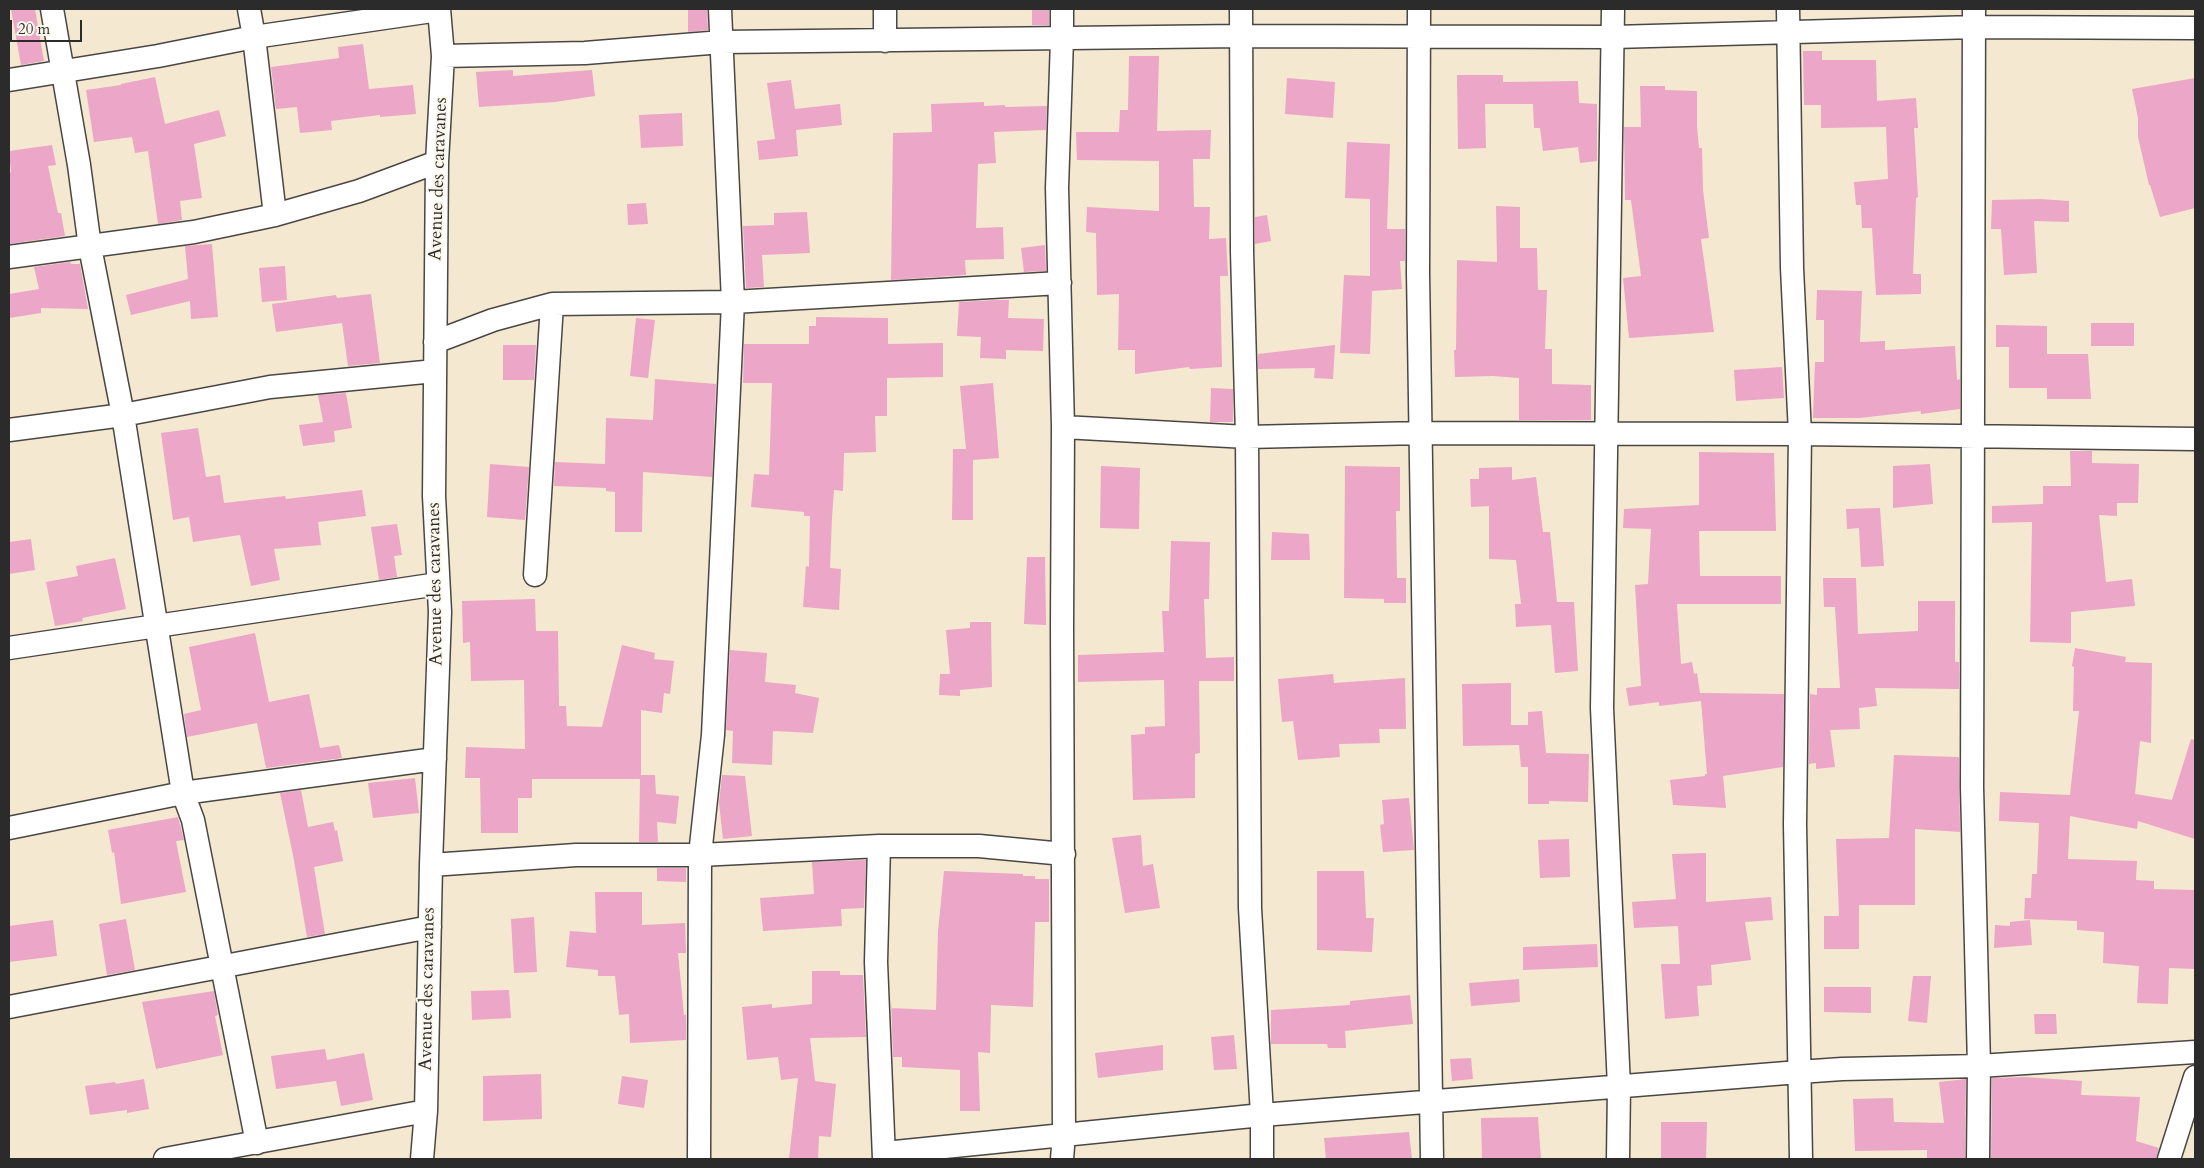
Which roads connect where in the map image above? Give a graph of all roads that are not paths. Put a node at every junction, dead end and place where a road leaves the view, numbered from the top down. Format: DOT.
graph roads {
  1 [pos="52,9"];
  2 [pos="249,9"];
  3 [pos="439,9"];
  4 [pos="720,9"];
  5 [pos="885,9"];
  6 [pos="1062,9"];
  7 [pos="1241,9"];
  8 [pos="1419,9"];
  9 [pos="1613,9"];
  10 [pos="1788,9"];
  11 [pos="1974,18"];
  12 [pos="2146,18"];
  13 [pos="2195,28"];
  14 [pos="1788,33"];
  15 [pos="1241,36"];
  16 [pos="254,37"];
  17 [pos="1420,37"];
  18 [pos="1614,37"];
  19 [pos="1062,39"];
  20 [pos="886,41"];
  21 [pos="722,42"];
  22 [pos="443,56"];
  23 [pos="63,70"];
  24 [pos="9,80"];
  25 [pos="437,162"];
  26 [pos="275,215"];
  27 [pos="90,247"];
  28 [pos="9,257"];
  29 [pos="1060,283"];
  30 [pos="733,302"];
  31 [pos="552,304"];
  32 [pos="435,342"];
  33 [pos="435,371"];
  34 [pos="123,415"];
  35 [pos="1063,427"];
  36 [pos="9,430"];
  37 [pos="1421,433"];
  38 [pos="1606,434"];
  39 [pos="1800,434"];
  40 [pos="1972,436"];
  41 [pos="1247,437"];
  42 [pos="2195,439"];
  43 [pos="535,575"];
  44 [pos="438,584"];
  45 [pos="157,627"];
  46 [pos="9,648"];
  47 [pos="435,759"];
  48 [pos="184,793"];
  49 [pos="9,828"];
  50 [pos="879,846"];
  51 [pos="1064,854"];
  52 [pos="700,855"];
  53 [pos="431,865"];
  54 [pos="430,927"];
  55 [pos="221,967"];
  56 [pos="9,1007"];
  57 [pos="2195,1052"];
  58 [pos="1979,1066"];
  59 [pos="1799,1072"];
  60 [pos="2195,1077"];
  61 [pos="1619,1087"];
  62 [pos="1430,1102"];
  63 [pos="426,1111"];
  64 [pos="1262,1115"];
  65 [pos="1064,1134"];
  66 [pos="257,1143"];
  67 [pos="884,1156"];
  68 [pos="164,1159"];
  69 [pos="422,1159"];
  70 [pos="699,1159"];
  71 [pos="1062,1159"];
  72 [pos="1262,1159"];
  73 [pos="1432,1159"];
  74 [pos="1618,1159"];
  75 [pos="1801,1159"];
  76 [pos="1978,1159"];
  77 [pos="2169,1159"];
  1 -- 23 [label="street"];
  2 -- 16 [label="street"];
  3 -- 16 [label="street"];
  3 -- 22 [label="street, Avenue des caravanes"];
  4 -- 21 [label="street"];
  5 -- 20 [label="street"];
  6 -- 19 [label="street"];
  7 -- 15 [label="street"];
  8 -- 17 [label="street"];
  9 -- 18 [label="street"];
  10 -- 14 [label="street"];
  11 -- 12 [label="street"];
  11 -- 14 [label="street"];
  11 -- 40 [label="street"];
  12 -- 13 [label="street"];
  14 -- 18 [label="street"];
  14 -- 39 [label="street"];
  15 -- 17 [label="street"];
  15 -- 19 [label="street"];
  15 -- 41 [label="street"];
  16 -- 23 [label="street"];
  16 -- 26 [label="street"];
  17 -- 18 [label="street"];
  17 -- 37 [label="street"];
  18 -- 38 [label="street"];
  19 -- 20 [label="street"];
  19 -- 29 [label="street"];
  20 -- 21 [label="street"];
  21 -- 22 [label="street"];
  21 -- 30 [label="street"];
  22 -- 25 [label="street, Avenue des caravanes"];
  23 -- 24 [label="street"];
  23 -- 27 [label="street"];
  25 -- 26 [label="street"];
  25 -- 32 [label="street, Avenue des caravanes"];
  26 -- 27 [label="street"];
  27 -- 28 [label="street"];
  27 -- 34 [label="street"];
  29 -- 30 [label="street"];
  29 -- 35 [label="street"];
  30 -- 31 [label="street"];
  30 -- 52 [label="street"];
  31 -- 32 [label="street"];
  31 -- 43 [label="street"];
  32 -- 33 [label="street, Avenue des caravanes"];
  33 -- 34 [label="street"];
  33 -- 44 [label="street, Avenue des caravanes"];
  34 -- 36 [label="street"];
  34 -- 45 [label="street"];
  35 -- 41 [label="street"];
  35 -- 51 [label="street"];
  37 -- 38 [label="street"];
  37 -- 41 [label="street"];
  37 -- 62 [label="street"];
  38 -- 39 [label="street"];
  38 -- 61 [label="street"];
  39 -- 40 [label="street"];
  39 -- 59 [label="street"];
  40 -- 42 [label="street"];
  40 -- 58 [label="street"];
  41 -- 64 [label="street"];
  44 -- 45 [label="street"];
  44 -- 47 [label="street, Avenue des caravanes"];
  45 -- 46 [label="street"];
  45 -- 48 [label="street"];
  47 -- 48 [label="street"];
  47 -- 53 [label="street, Avenue des caravanes"];
  48 -- 49 [label="street"];
  48 -- 55 [label="street"];
  50 -- 51 [label="street"];
  50 -- 52 [label="street"];
  50 -- 67 [label="street"];
  51 -- 65 [label="street"];
  52 -- 53 [label="street"];
  52 -- 70 [label="street"];
  53 -- 54 [label="street, Avenue des caravanes"];
  54 -- 55 [label="street"];
  54 -- 63 [label="street, Avenue des caravanes"];
  55 -- 56 [label="street"];
  55 -- 66 [label="street"];
  57 -- 58 [label="street"];
  58 -- 59 [label="street"];
  58 -- 76 [label="street"];
  59 -- 61 [label="street"];
  59 -- 75 [label="street"];
  60 -- 77 [label="street"];
  61 -- 62 [label="street"];
  61 -- 74 [label="street"];
  62 -- 64 [label="street"];
  62 -- 73 [label="street"];
  63 -- 66 [label="street"];
  63 -- 69 [label="street, Avenue des caravanes"];
  64 -- 65 [label="street"];
  64 -- 72 [label="street"];
  65 -- 67 [label="street"];
  65 -- 71 [label="street"];
  66 -- 68 [label="street"];
}
